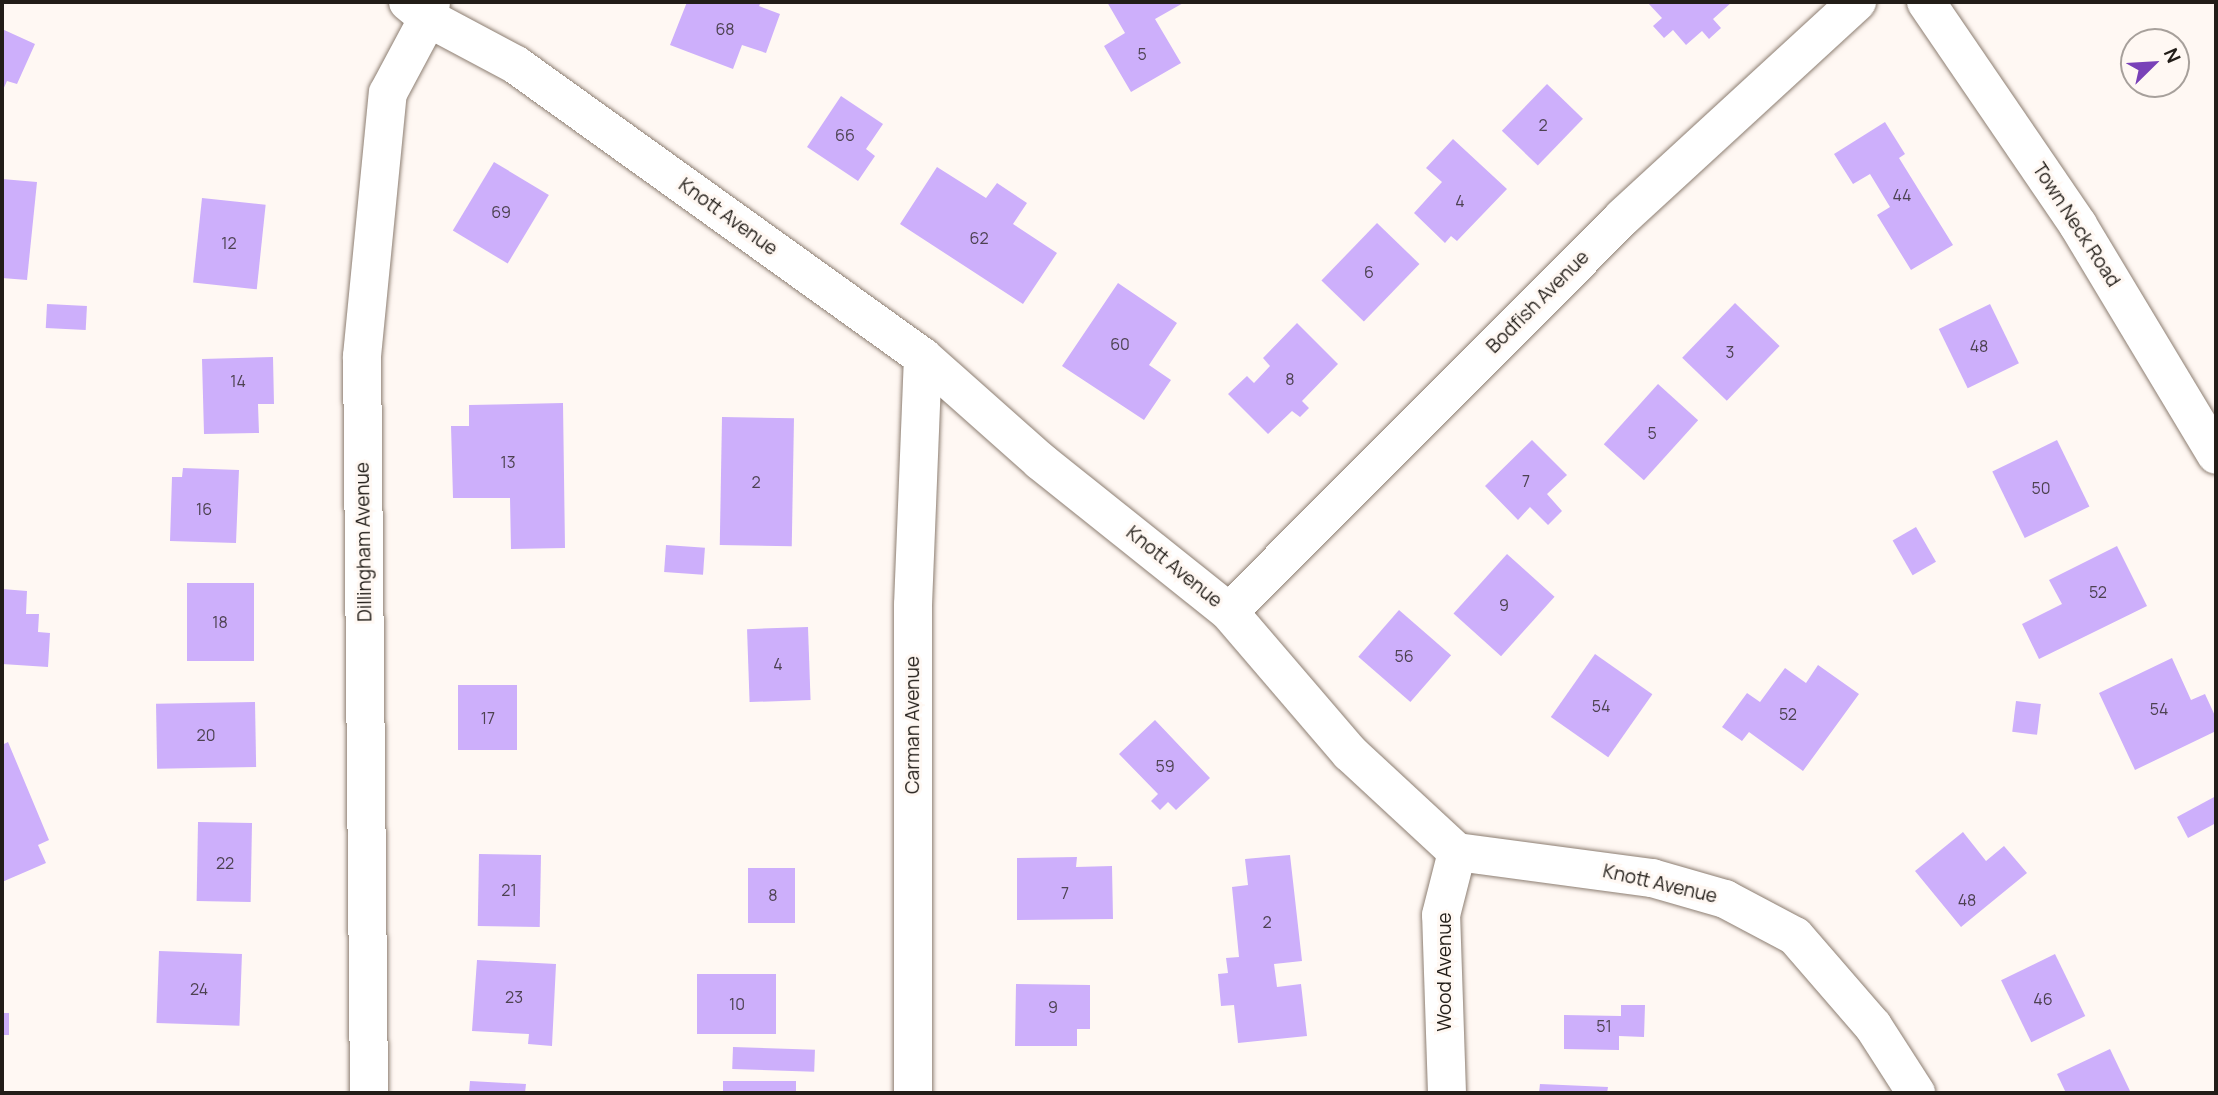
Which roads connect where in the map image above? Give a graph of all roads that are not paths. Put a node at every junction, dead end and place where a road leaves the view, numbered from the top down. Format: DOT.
graph roads {
  1 [pos="1857,2"];
  2 [pos="1926,2"];
  3 [pos="422,7"];
  4 [pos="923,357"];
  5 [pos="2216,455"];
  6 [pos="1229,612"];
  7 [pos="1457,852"];
  8 [pos="369,1093"];
  9 [pos="913,1093"];
  10 [pos="1447,1093"];
  11 [pos="1916,1093"];
  1 -- 6 [label="street, Bodfish Avenue"];
  2 -- 5 [label="street, Town Neck Road"];
  3 -- 4 [label="street, Knott Avenue"];
  3 -- 8 [label="street, Dillingham Avenue"];
  4 -- 6 [label="street, Knott Avenue"];
  4 -- 9 [label="street, Carman Avenue"];
  6 -- 7 [label="street, Knott Avenue"];
  7 -- 10 [label="street, Wood Avenue"];
  7 -- 11 [label="street, Knott Avenue"];
}
